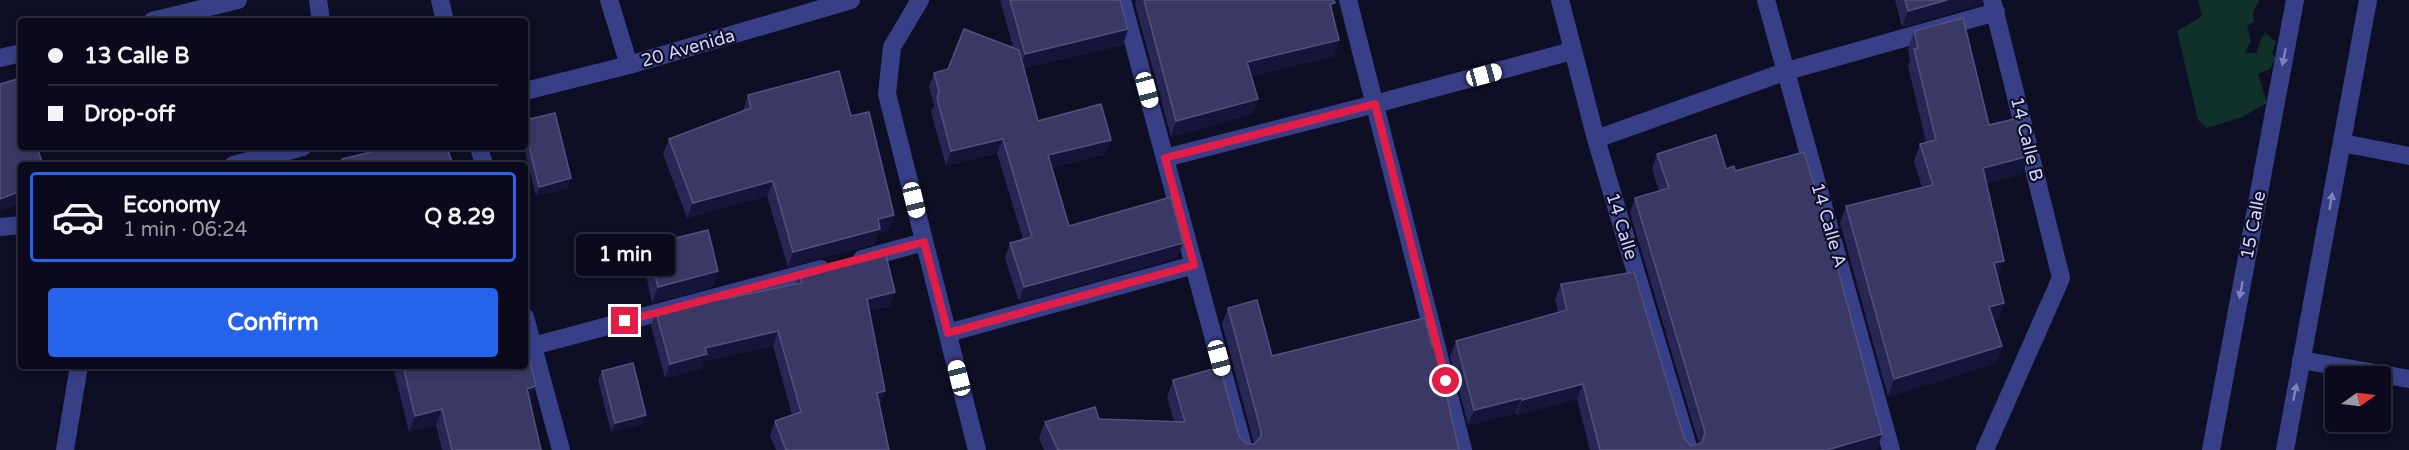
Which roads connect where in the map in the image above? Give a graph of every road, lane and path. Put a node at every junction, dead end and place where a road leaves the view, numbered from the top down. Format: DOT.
graph roads {
  1 [pos="238,0"];
  2 [pos="318,0"];
  3 [pos="440,0"];
  4 [pos="609,0"];
  5 [pos="851,0"];
  6 [pos="1122,0"];
  7 [pos="1348,0"];
  8 [pos="1560,0"];
  9 [pos="1766,0"];
  10 [pos="2295,0"];
  11 [pos="2368,0"];
  12 [pos="912,3"];
  13 [pos="1994,6"];
  14 [pos="164,18"];
  15 [pos="321,18"];
  16 [pos="444,18"];
  17 [pos="1572,51"];
  18 [pos="18,54"];
  19 [pos="0,58"];
  20 [pos="629,65"];
  21 [pos="1787,71"];
  22 [pos="528,90"];
  23 [pos="1375,104"];
  24 [pos="1596,139"];
  25 [pos="2342,143"];
  26 [pos="291,150"];
  27 [pos="2409,156"];
  28 [pos="1165,158"];
  29 [pos="245,162"];
  30 [pos="18,225"];
  31 [pos="0,227"];
  32 [pos="924,242"];
  33 [pos="1194,265"];
  34 [pos="528,328"];
  35 [pos="948,333"];
  36 [pos="533,346"];
  37 [pos="2301,360"];
  38 [pos="78,369"];
  39 [pos="2409,379"];
  40 [pos="971,449"];
  41 [pos="65,450"];
  42 [pos="561,450"];
  43 [pos="1244,450"];
  44 [pos="1463,450"];
  45 [pos="1689,450"];
  46 [pos="1891,450"];
  47 [pos="1985,450"];
  48 [pos="2211,450"];
  49 [pos="2285,450"];
  1 -- 14 [label="street"];
  2 -- 15 [label="street"];
  3 -- 16 [label="street"];
  4 -- 20 [label="street"];
  5 -- 20 [label="street, 20 Avenida"];
  6 -- 28 [label="street"];
  7 -- 23 [label="street"];
  8 -- 17 [label="street, 14 Calle"];
  9 -- 21 [label="street, 14 Calle A"];
  10 -- 48 [label="street, 15 Calle, one-way"];
  11 -- 25 [label="street"];
  12 -- 32 [label="street"];
  13 -- 21 [label="street"];
  13 -- 47 [label="street, 14 Calle B"];
  17 -- 23 [label="street"];
  17 -- 24 [label="street, 14 Calle"];
  18 -- 19 [label="street"];
  20 -- 22 [label="street, 20 Avenida"];
  21 -- 24 [label="street"];
  21 -- 46 [label="street, 14 Calle A"];
  23 -- 28 [label="street"];
  23 -- 44 [label="street"];
  24 -- 45 [label="street, 14 Calle"];
  25 -- 27 [label="street"];
  37 -- 25 [label="street, one-way"];
  26 -- 29 [label="street"];
  28 -- 33 [label="street"];
  30 -- 31 [label="street"];
  32 -- 35 [label="street"];
  32 -- 36 [label="street"];
  33 -- 35 [label="street"];
  33 -- 43 [label="street"];
  34 -- 36 [label="street"];
  35 -- 40 [label="street"];
  36 -- 42 [label="street"];
  37 -- 39 [label="street"];
  49 -- 37 [label="street, one-way"];
  38 -- 41 [label="street"];
}
